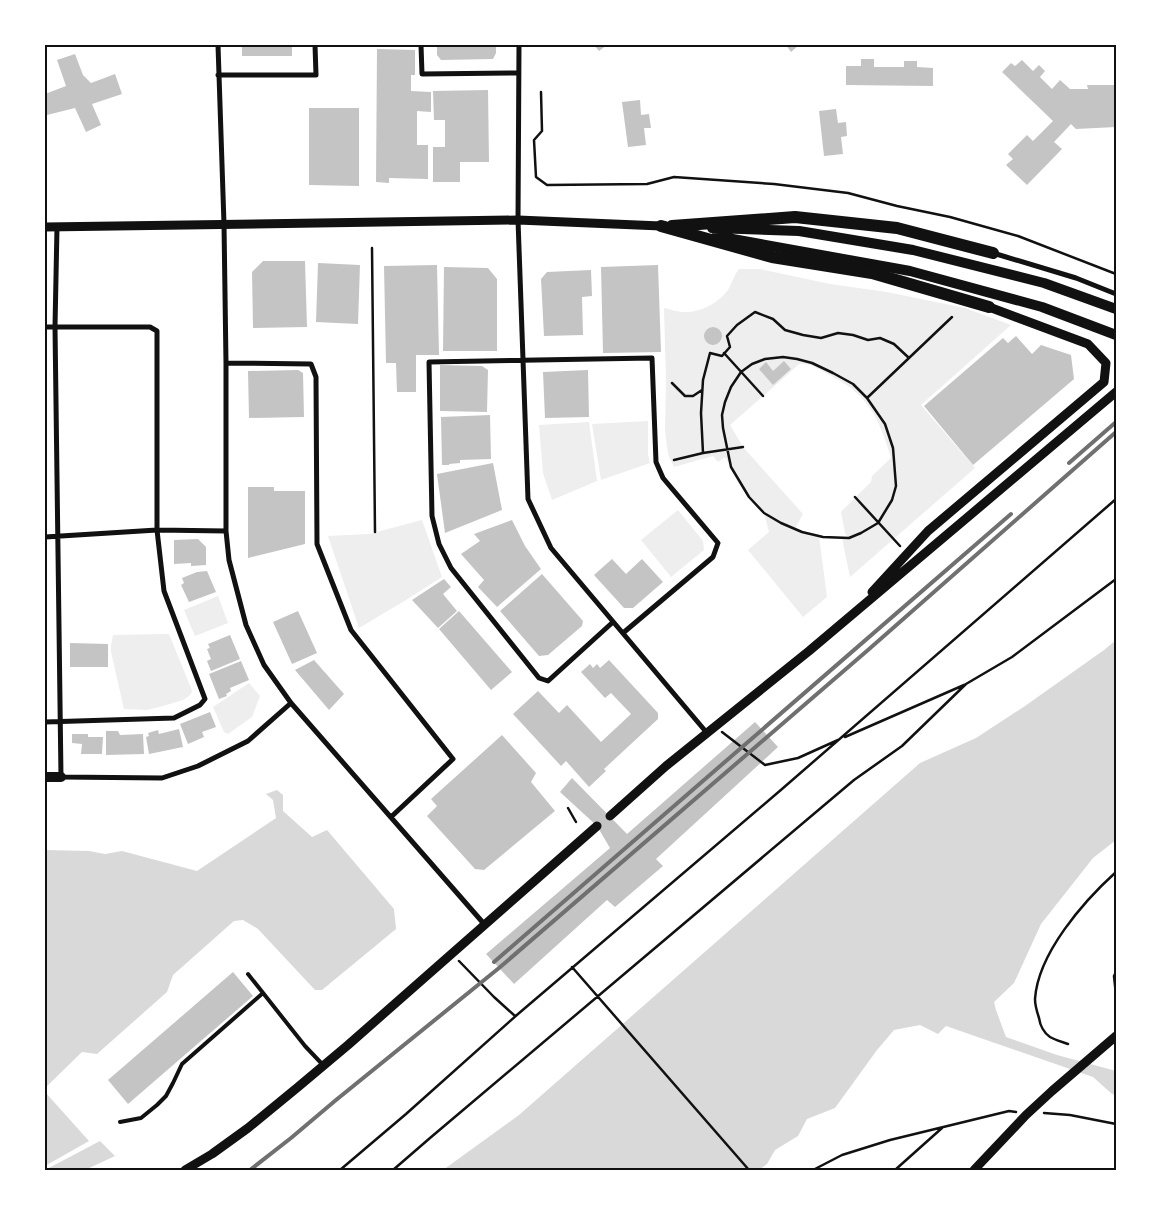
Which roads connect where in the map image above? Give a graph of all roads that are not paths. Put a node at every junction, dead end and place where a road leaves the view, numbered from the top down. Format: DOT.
graph roads {
  1 [pos="218,45"];
  2 [pos="315,45"];
  3 [pos="421,45"];
  4 [pos="519,45"];
  5 [pos="520,73"];
  6 [pos="218,75"];
  7 [pos="518,220"];
  8 [pos="224,224"];
  9 [pos="661,226"];
  10 [pos="45,227"];
  11 [pos="56,227"];
  12 [pos="993,253"];
  13 [pos="1116,294"];
  14 [pos="989,307"];
  15 [pos="1116,309"];
  16 [pos="56,326"];
  17 [pos="45,327"];
  18 [pos="1116,335"];
  19 [pos="523,361"];
  20 [pos="226,362"];
  21 [pos="1116,392"];
  22 [pos="157,530"];
  23 [pos="226,531"];
  24 [pos="45,537"];
  25 [pos="58,537"];
  26 [pos="847,619"];
  27 [pos="613,622"];
  28 [pos="623,633"];
  29 [pos="291,703"];
  30 [pos="45,722"];
  31 [pos="61,722"];
  32 [pos="711,730"];
  33 [pos="45,777"];
  34 [pos="61,777"];
  35 [pos="610,816"];
  36 [pos="391,817"];
  37 [pos="597,826"];
  38 [pos="485,925"];
  39 [pos="248,974"];
  40 [pos="263,993"];
  41 [pos="1116,1036"];
  42 [pos="324,1066"];
  43 [pos="120,1122"];
  44 [pos="185,1170"];
  45 [pos="974,1170"];
  1 -- 6 [label="street"];
  2 -- 6 [label="street"];
  3 -- 5 [label="street"];
  4 -- 5 [label="street"];
  5 -- 7 [label="street"];
  6 -- 8 [label="street"];
  7 -- 8 [label="street"];
  7 -- 9 [label="street"];
  7 -- 19 [label="street"];
  8 -- 11 [label="street"];
  8 -- 20 [label="street"];
  9 -- 12 [label="main road"];
  9 -- 14 [label="main road"];
  9 -- 15 [label="main road"];
  9 -- 18 [label="main road"];
  10 -- 11 [label="street"];
  11 -- 16 [label="street"];
  12 -- 13 [label="street"];
  14 -- 26 [label="street"];
  16 -- 17 [label="street"];
  16 -- 22 [label="street"];
  16 -- 25 [label="street"];
  19 -- 27 [label="street"];
  19 -- 27 [label="street"];
  19 -- 28 [label="street"];
  20 -- 23 [label="street"];
  20 -- 36 [label="street"];
  21 -- 26 [label="street"];
  22 -- 23 [label="street"];
  22 -- 25 [label="street"];
  22 -- 31 [label="street"];
  23 -- 29 [label="street"];
  24 -- 25 [label="street"];
  25 -- 31 [label="street"];
  26 -- 32 [label="street"];
  27 -- 28 [label="street"];
  28 -- 32 [label="street"];
  29 -- 34 [label="street"];
  29 -- 36 [label="street"];
  30 -- 31 [label="street"];
  31 -- 34 [label="street"];
  32 -- 35 [label="street"];
  33 -- 34 [label="main road"];
  36 -- 38 [label="street"];
  37 -- 38 [label="street"];
  38 -- 42 [label="street"];
  39 -- 40 [label="lane"];
  40 -- 42 [label="lane"];
  40 -- 43 [label="lane"];
  41 -- 45 [label="street"];
  42 -- 44 [label="street"];
}
